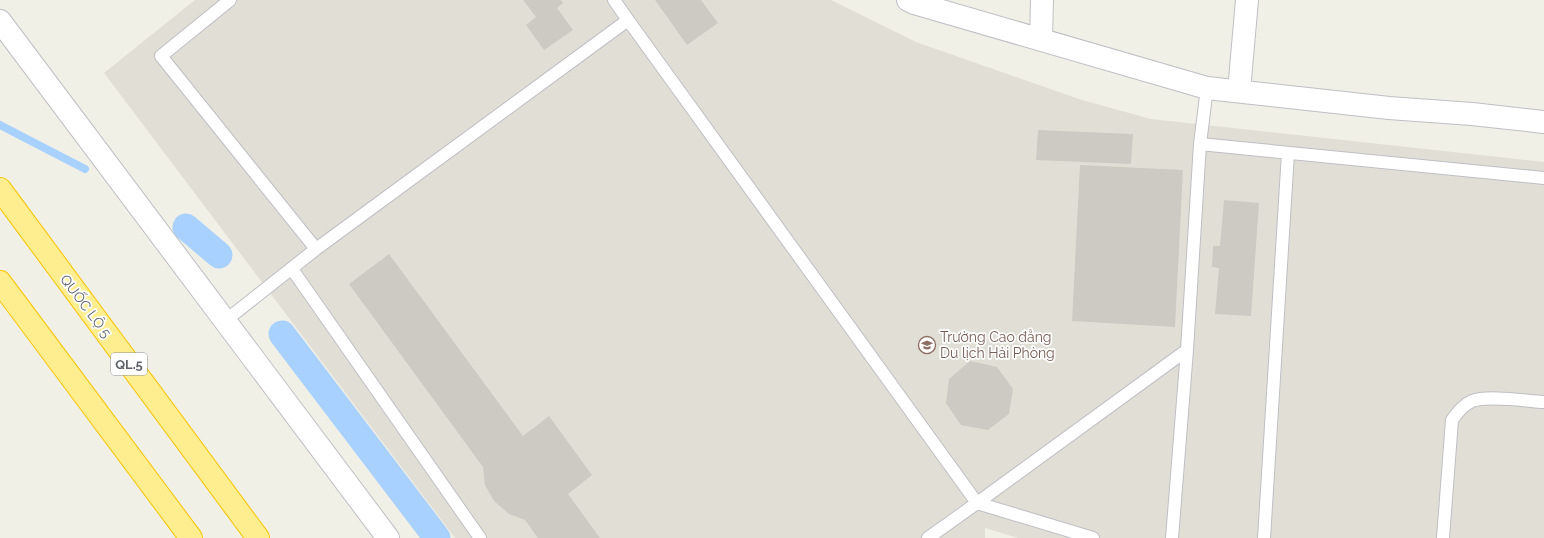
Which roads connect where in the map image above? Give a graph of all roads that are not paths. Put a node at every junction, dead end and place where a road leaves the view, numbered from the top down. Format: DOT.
graph roads {
  1 [pos="230,0"];
  2 [pos="614,0"];
  3 [pos="908,0"];
  4 [pos="1042,0"];
  5 [pos="1247,0"];
  6 [pos="628,20"];
  7 [pos="0,21"];
  8 [pos="1040,39"];
  9 [pos="1207,88"];
  10 [pos="1239,91"];
  11 [pos="1544,122"];
  12 [pos="1200,144"];
  13 [pos="1288,153"];
  14 [pos="1544,178"];
  15 [pos="0,189"];
  16 [pos="316,249"];
  17 [pos="292,268"];
  18 [pos="0,282"];
  19 [pos="225,321"];
  20 [pos="1187,350"];
  21 [pos="1544,402"];
  22 [pos="977,503"];
  23 [pos="191,538"];
  24 [pos="258,538"];
  25 [pos="388,538"];
  26 [pos="480,538"];
  27 [pos="928,538"];
  28 [pos="1093,538"];
  29 [pos="1172,538"];
  30 [pos="1264,538"];
  31 [pos="1443,538"];
  1 -- 16 [label="lane"];
  2 -- 6 [label="lane"];
  3 -- 8 [label="street"];
  4 -- 8 [label="street"];
  5 -- 10 [label="street"];
  6 -- 16 [label="lane"];
  6 -- 22 [label="lane"];
  7 -- 19 [label="street"];
  8 -- 9 [label="street"];
  9 -- 10 [label="street"];
  9 -- 12 [label="lane"];
  10 -- 11 [label="street"];
  12 -- 13 [label="lane"];
  12 -- 20 [label="lane"];
  13 -- 14 [label="lane"];
  13 -- 30 [label="lane"];
  15 -- 24 [label="highway, QUỐC LỘ 5 / QL.5"];
  16 -- 17 [label="lane"];
  17 -- 19 [label="lane"];
  17 -- 26 [label="lane"];
  18 -- 23 [label="highway"];
  19 -- 25 [label="street"];
  20 -- 22 [label="lane"];
  20 -- 29 [label="lane"];
  21 -- 31 [label="lane"];
  22 -- 27 [label="lane"];
  22 -- 28 [label="lane"];
}
